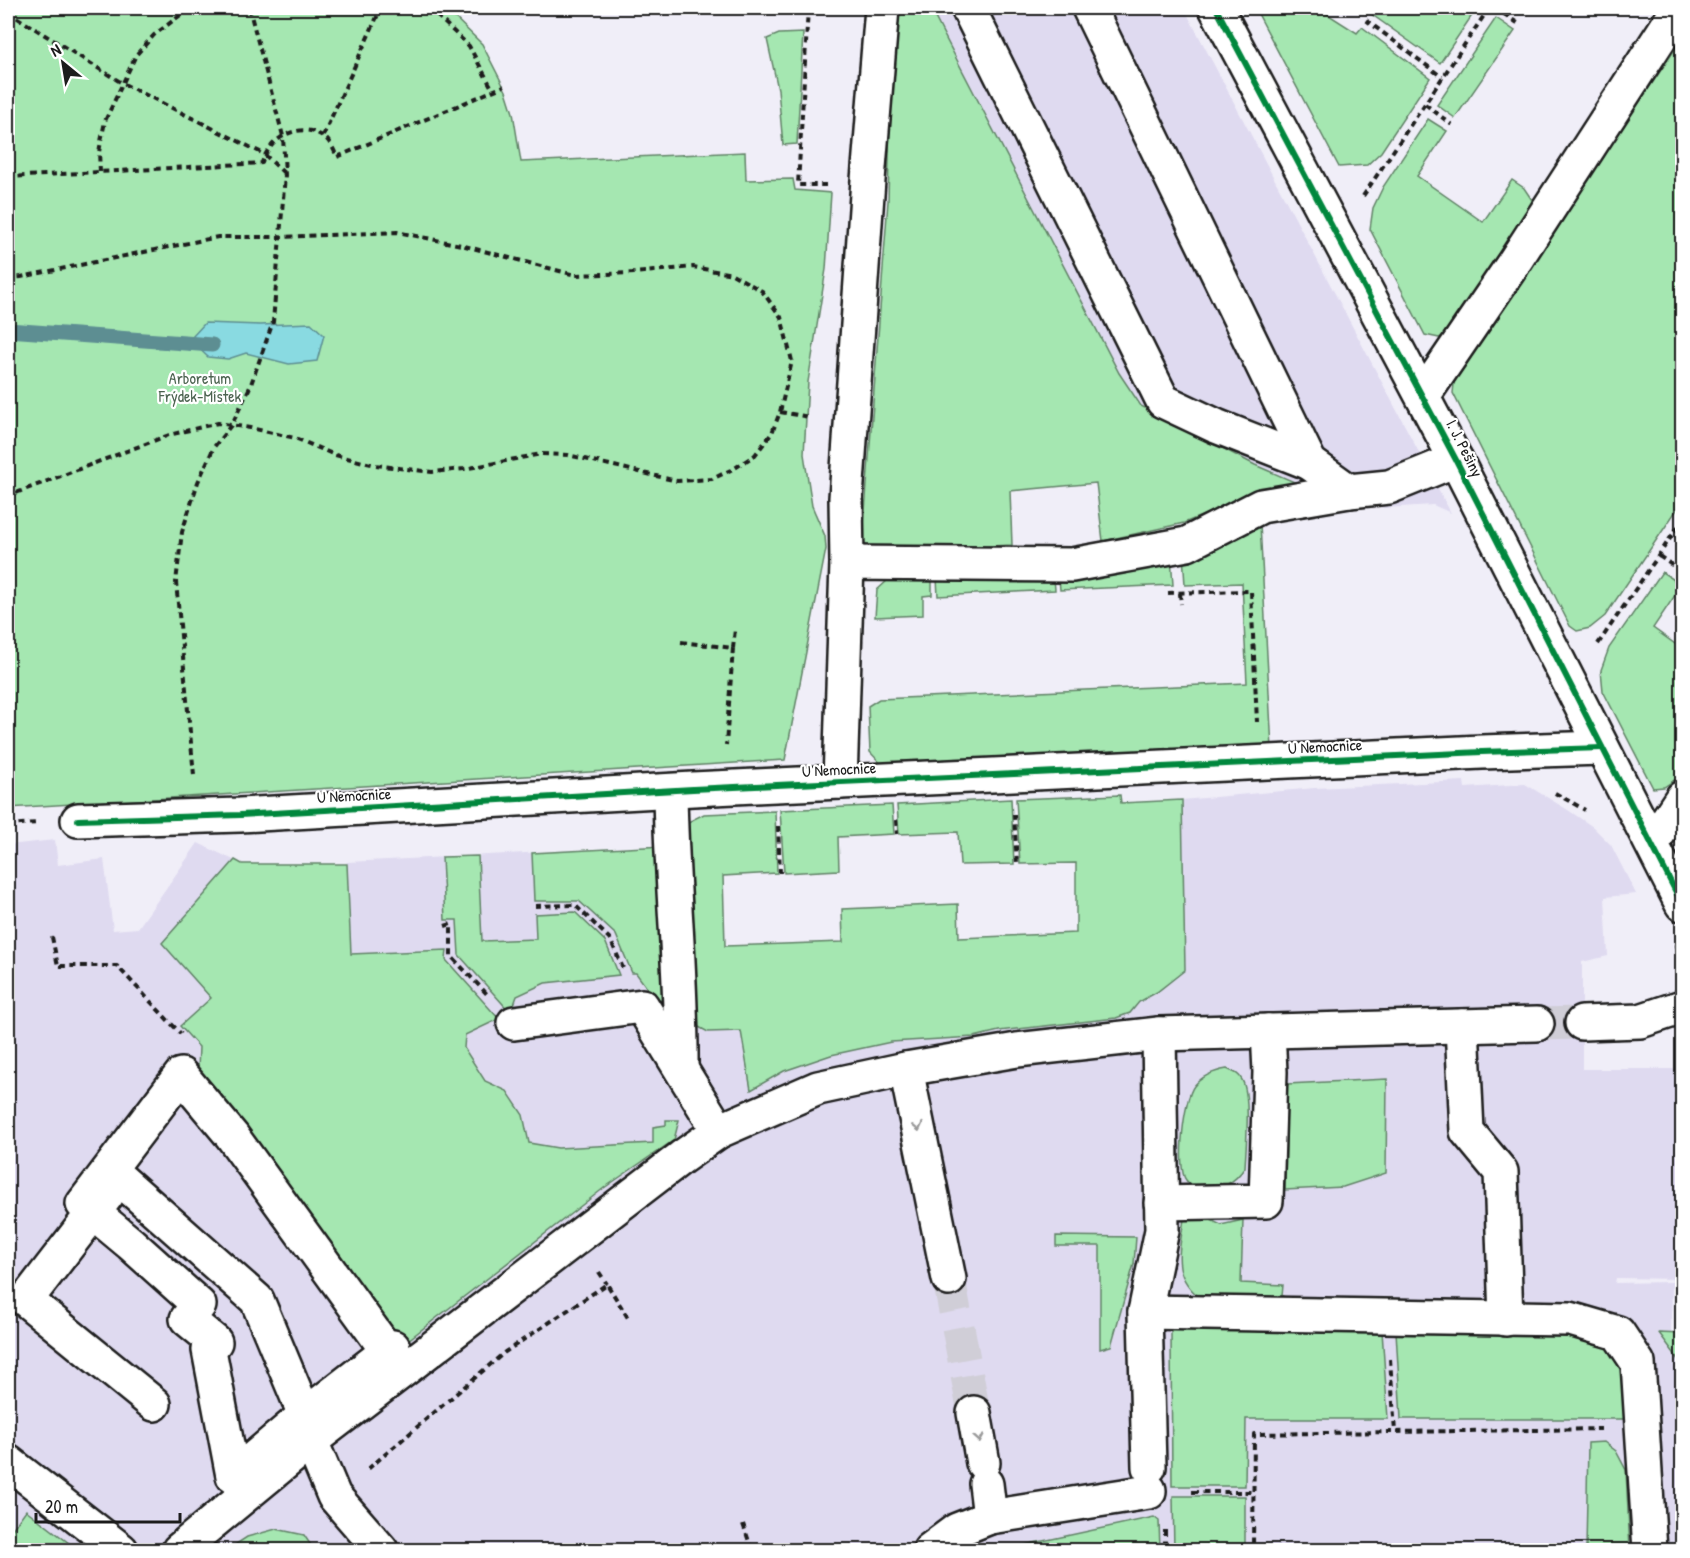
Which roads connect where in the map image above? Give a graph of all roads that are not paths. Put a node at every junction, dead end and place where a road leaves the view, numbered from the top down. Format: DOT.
graph roads {
  1 [pos="882,8"];
  2 [pos="968,8"];
  3 [pos="1089,8"];
  4 [pos="1216,8"];
  5 [pos="1679,8"];
  6 [pos="1423,396"];
  7 [pos="1456,460"];
  8 [pos="1310,463"];
  9 [pos="1349,491"];
  10 [pos="847,563"];
  11 [pos="1602,748"];
  12 [pos="840,782"];
  13 [pos="670,791"];
  14 [pos="1683,798"];
  15 [pos="78,820"];
  16 [pos="1652,843"];
  17 [pos="1683,904"];
  18 [pos="1683,1008"];
  19 [pos="514,1023"];
  20 [pos="1582,1023"];
  21 [pos="1538,1024"];
  22 [pos="1462,1026"];
  23 [pos="1268,1031"];
  24 [pos="1159,1034"];
  25 [pos="681,1067"];
  26 [pos="906,1070"];
  27 [pos="192,1090"];
  28 [pos="719,1131"];
  29 [pos="120,1179"];
  30 [pos="1161,1203"];
  31 [pos="93,1212"];
  32 [pos="949,1279"];
  33 [pos="1145,1312"];
  34 [pos="1506,1319"];
  35 [pos="154,1404"];
  36 [pos="975,1413"];
  37 [pos="308,1428"];
  38 [pos="8,1462"];
  39 [pos="990,1517"];
  40 [pos="120,1551"];
  41 [pos="179,1551"];
  42 [pos="381,1551"];
  43 [pos="930,1551"];
  44 [pos="1650,1551"];
  1 -- 10 [label="street"];
  2 -- 8 [label="street"];
  3 -- 8 [label="street"];
  4 -- 6 [label="street, I. J. Pešiny"];
  5 -- 6 [label="street"];
  6 -- 7 [label="street, I. J. Pešiny"];
  7 -- 9 [label="street"];
  7 -- 11 [label="street, I. J. Pešiny"];
  8 -- 9 [label="street"];
  9 -- 10 [label="street"];
  10 -- 12 [label="street"];
  11 -- 12 [label="street, U Nemocnice"];
  11 -- 16 [label="street, I. J. Pešiny"];
  12 -- 13 [label="street, U Nemocnice"];
  13 -- 15 [label="street, U Nemocnice"];
  13 -- 25 [label="street"];
  14 -- 16 [label="street"];
  16 -- 17 [label="street, I. J. Pešiny"];
  18 -- 20 [label="street"];
  19 -- 25 [label="street"];
  21 -- 22 [label="street"];
  22 -- 23 [label="street"];
  22 -- 34 [label="street"];
  23 -- 24 [label="street"];
  23 -- 30 [label="street"];
  24 -- 26 [label="street"];
  24 -- 30 [label="street"];
  25 -- 28 [label="street"];
  26 -- 28 [label="street"];
  26 -- 32 [label="street, one-way"];
  27 -- 29 [label="street"];
  27 -- 31 [label="street"];
  27 -- 37 [label="street"];
  28 -- 37 [label="street"];
  29 -- 31 [label="street"];
  29 -- 37 [label="street"];
  30 -- 33 [label="street"];
  31 -- 35 [label="street"];
  31 -- 37 [label="street"];
  33 -- 34 [label="street"];
  33 -- 39 [label="street"];
  34 -- 44 [label="street"];
  36 -- 39 [label="street, one-way"];
  37 -- 41 [label="street"];
  37 -- 42 [label="street"];
  38 -- 40 [label="street"];
  39 -- 43 [label="street"];
}
